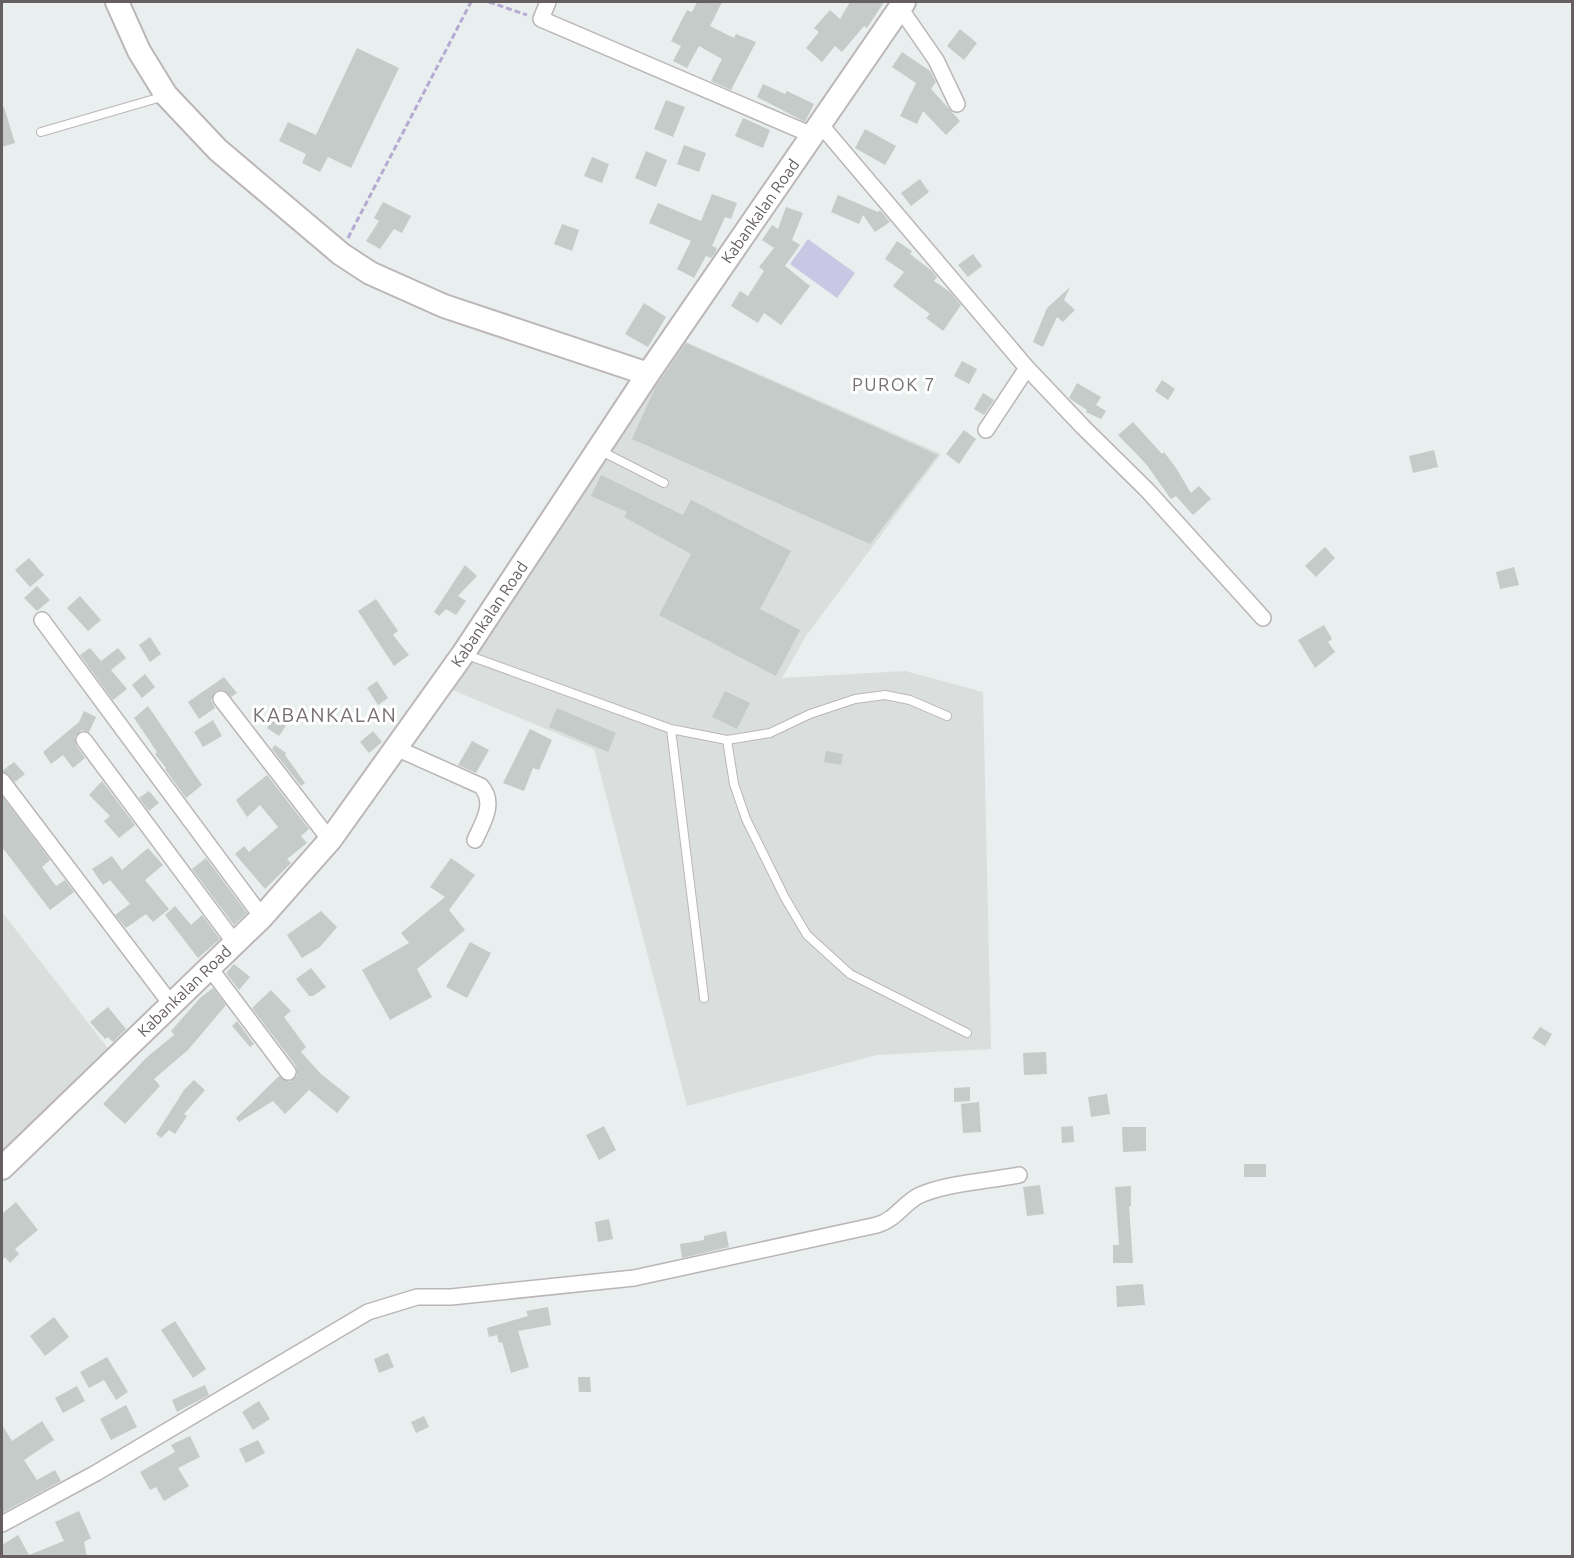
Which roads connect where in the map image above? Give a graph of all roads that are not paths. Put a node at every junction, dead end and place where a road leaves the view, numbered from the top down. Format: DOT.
graph roads {
  1 [pos="117,2"];
  2 [pos="548,2"];
  3 [pos="902,5"];
  4 [pos="166,95"];
  5 [pos="957,104"];
  6 [pos="816,130"];
  7 [pos="41,132"];
  8 [pos="1028,368"];
  9 [pos="648,374"];
  10 [pos="986,429"];
  11 [pos="598,450"];
  12 [pos="664,483"];
  13 [pos="1263,618"];
  14 [pos="42,620"];
  15 [pos="463,654"];
  16 [pos="221,699"];
  17 [pos="947,716"];
  18 [pos="671,729"];
  19 [pos="84,740"];
  20 [pos="728,740"];
  21 [pos="396,748"];
  22 [pos="2,781"];
  23 [pos="330,840"];
  24 [pos="475,840"];
  25 [pos="262,917"];
  26 [pos="235,944"];
  27 [pos="209,968"];
  28 [pos="704,998"];
  29 [pos="171,1004"];
  30 [pos="967,1033"];
  31 [pos="288,1072"];
  32 [pos="2,1168"];
  33 [pos="1019,1175"];
  34 [pos="2,1524"];
  1 -- 4 [label="street"];
  2 -- 6 [label="street"];
  3 -- 5 [label="street"];
  3 -- 6 [label="street, Kabankalan Road"];
  4 -- 7 [label="lane"];
  4 -- 9 [label="street"];
  6 -- 8 [label="street"];
  6 -- 9 [label="street, Kabankalan Road"];
  8 -- 10 [label="street"];
  8 -- 13 [label="street"];
  9 -- 11 [label="street, Kabankalan Road"];
  11 -- 12 [label="lane"];
  11 -- 15 [label="street, Kabankalan Road"];
  14 -- 25 [label="street"];
  15 -- 18 [label="lane"];
  15 -- 21 [label="street, Kabankalan Road"];
  16 -- 23 [label="street"];
  17 -- 20 [label="lane"];
  18 -- 20 [label="lane"];
  18 -- 28 [label="lane"];
  19 -- 26 [label="street"];
  20 -- 30 [label="lane"];
  21 -- 23 [label="street, Kabankalan Road"];
  21 -- 24 [label="street"];
  22 -- 29 [label="street"];
  23 -- 25 [label="street, Kabankalan Road"];
  25 -- 26 [label="street, Kabankalan Road"];
  26 -- 27 [label="street, Kabankalan Road"];
  27 -- 29 [label="street, Kabankalan Road"];
  27 -- 31 [label="street"];
  29 -- 32 [label="street, Kabankalan Road"];
  33 -- 34 [label="street"];
}
